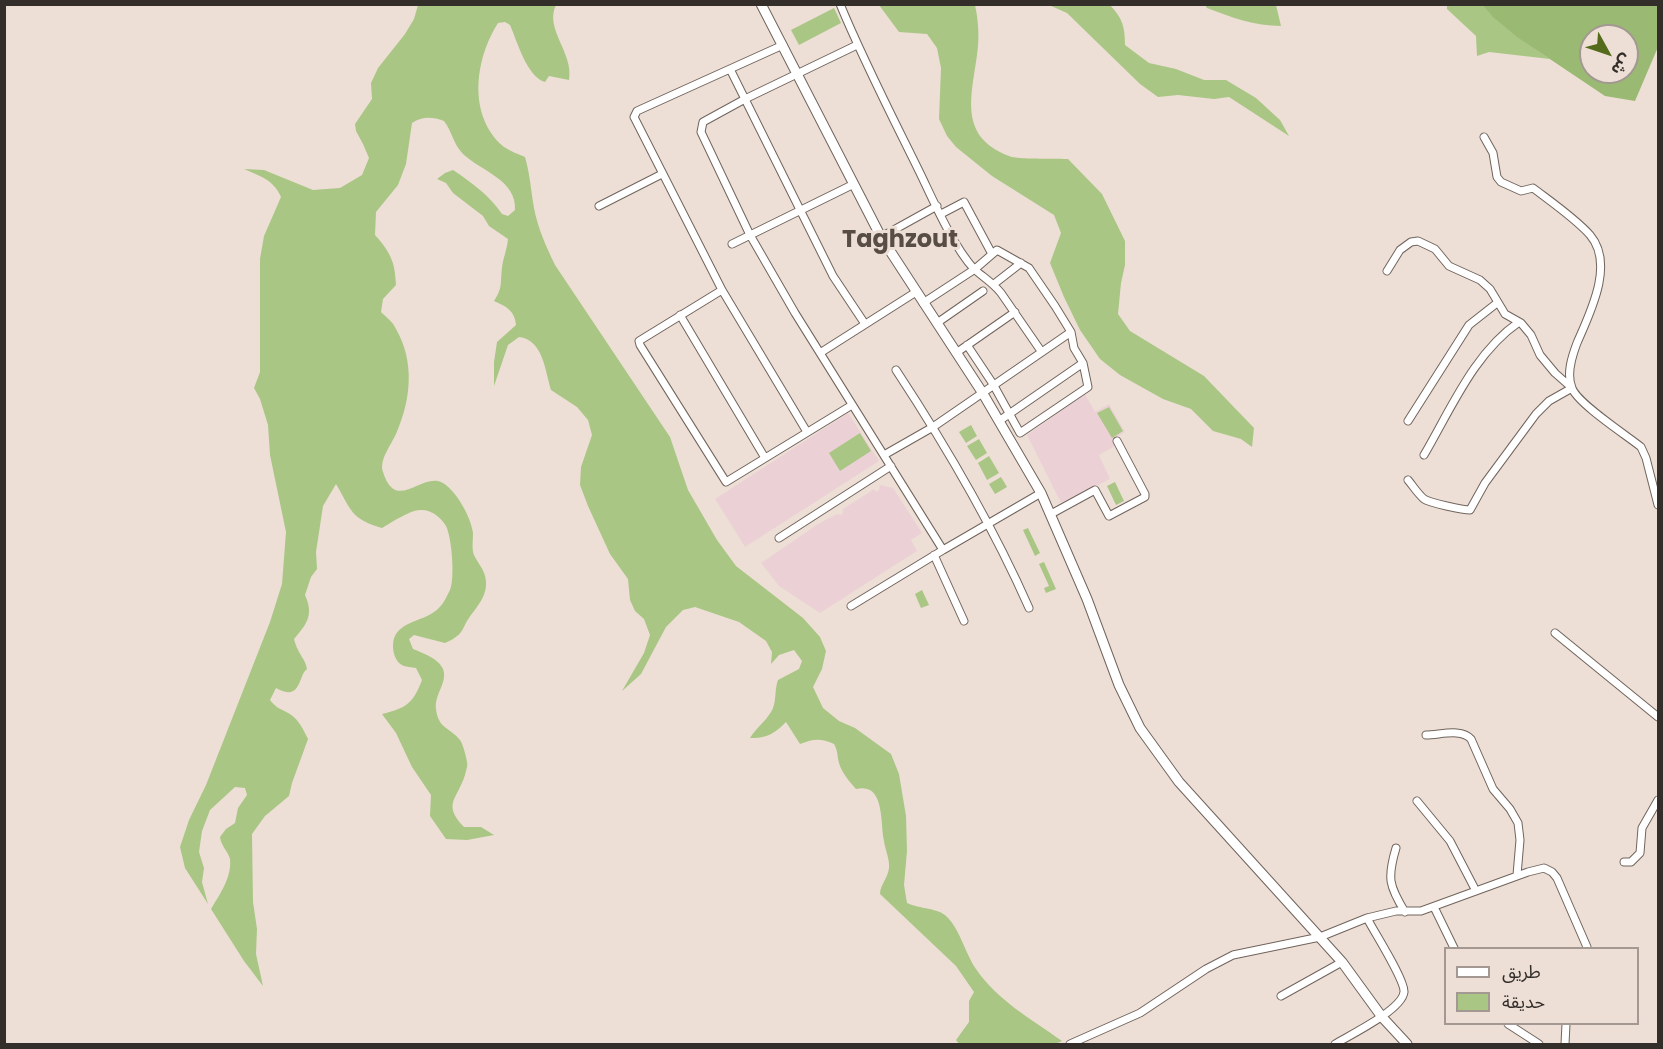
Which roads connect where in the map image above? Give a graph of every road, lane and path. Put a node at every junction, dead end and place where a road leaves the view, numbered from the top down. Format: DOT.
graph roads {
  1 [pos="761,4"];
  2 [pos="840,4"];
  3 [pos="783,45"];
  4 [pos="857,45"];
  5 [pos="730,69"];
  6 [pos="797,74"];
  7 [pos="745,99"];
  8 [pos="1484,136"];
  9 [pos="662,174"];
  10 [pos="854,184"];
  11 [pos="599,206"];
  12 [pos="937,206"];
  13 [pos="799,211"];
  14 [pos="941,214"];
  15 [pos="750,235"];
  16 [pos="881,237"];
  17 [pos="732,244"];
  18 [pos="992,254"];
  19 [pos="1021,262"];
  20 [pos="975,269"];
  21 [pos="1387,271"];
  22 [pos="994,284"];
  23 [pos="722,290"];
  24 [pos="983,291"];
  25 [pos="916,292"];
  26 [pos="923,303"];
  27 [pos="1497,303"];
  28 [pos="1015,312"];
  29 [pos="680,315"];
  30 [pos="1519,322"];
  31 [pos="937,323"];
  32 [pos="865,324"];
  33 [pos="1071,332"];
  34 [pos="968,345"];
  35 [pos="1041,351"];
  36 [pos="820,353"];
  37 [pos="956,353"];
  38 [pos="1083,363"];
  39 [pos="896,370"];
  40 [pos="993,384"];
  41 [pos="1572,388"];
  42 [pos="982,392"];
  43 [pos="852,405"];
  44 [pos="1010,414"];
  45 [pos="999,421"];
  46 [pos="1408,421"];
  47 [pos="933,427"];
  48 [pos="807,432"];
  49 [pos="1117,441"];
  50 [pos="884,455"];
  51 [pos="1424,455"];
  52 [pos="765,458"];
  53 [pos="891,466"];
  54 [pos="1408,480"];
  55 [pos="1041,493"];
  56 [pos="1659,505"];
  57 [pos="1051,514"];
  58 [pos="989,524"];
  59 [pos="779,538"];
  60 [pos="943,550"];
  61 [pos="934,555"];
  62 [pos="851,606"];
  63 [pos="1029,608"];
  64 [pos="964,621"];
  65 [pos="1556,633"];
  66 [pos="1659,717"];
  67 [pos="1426,735"];
  68 [pos="1659,800"];
  69 [pos="1417,801"];
  70 [pos="1396,848"];
  71 [pos="1624,862"];
  72 [pos="1517,875"];
  73 [pos="1476,891"];
  74 [pos="1434,908"];
  75 [pos="1406,912"];
  76 [pos="1367,918"];
  77 [pos="1320,938"];
  78 [pos="1454,947"];
  79 [pos="1587,947"];
  80 [pos="1342,962"];
  81 [pos="1281,996"];
  82 [pos="1382,1017"];
  83 [pos="1511,1025"];
  84 [pos="1566,1025"];
  85 [pos="1070,1044"];
  86 [pos="1335,1044"];
  87 [pos="1407,1044"];
  88 [pos="1539,1044"];
  89 [pos="1564,1044"];
  1 -- 3 [label="main road"];
  2 -- 4 [label="street"];
  3 -- 5 [label="street"];
  3 -- 6 [label="main road"];
  4 -- 6 [label="street"];
  4 -- 12 [label="street"];
  5 -- 7 [label="street"];
  5 -- 9 [label="street"];
  6 -- 7 [label="street"];
  6 -- 10 [label="main road"];
  7 -- 13 [label="street"];
  7 -- 15 [label="street"];
  8 -- 41 [label="street"];
  9 -- 11 [label="street"];
  9 -- 23 [label="street"];
  10 -- 13 [label="street"];
  10 -- 16 [label="main road"];
  12 -- 14 [label="street"];
  12 -- 16 [label="street"];
  13 -- 15 [label="street"];
  13 -- 32 [label="street"];
  14 -- 18 [label="street"];
  14 -- 20 [label="street"];
  15 -- 17 [label="street"];
  15 -- 36 [label="street"];
  16 -- 25 [label="main road"];
  18 -- 19 [label="street"];
  18 -- 20 [label="street"];
  19 -- 22 [label="street"];
  19 -- 33 [label="street"];
  20 -- 22 [label="street"];
  20 -- 26 [label="street"];
  21 -- 27 [label="street"];
  22 -- 28 [label="street"];
  23 -- 29 [label="street"];
  23 -- 48 [label="street"];
  24 -- 31 [label="street"];
  25 -- 26 [label="main road"];
  25 -- 32 [label="street"];
  26 -- 31 [label="main road"];
  27 -- 30 [label="street"];
  27 -- 46 [label="street"];
  28 -- 34 [label="street"];
  28 -- 35 [label="street"];
  29 -- 52 [label="street"];
  29 -- 52 [label="street"];
  30 -- 41 [label="street"];
  30 -- 51 [label="street"];
  31 -- 37 [label="main road"];
  32 -- 36 [label="street"];
  33 -- 35 [label="street"];
  33 -- 38 [label="street"];
  34 -- 37 [label="street"];
  34 -- 40 [label="street"];
  35 -- 40 [label="street"];
  36 -- 43 [label="street"];
  37 -- 42 [label="main road"];
  38 -- 44 [label="street"];
  38 -- 44 [label="street"];
  39 -- 47 [label="street"];
  40 -- 42 [label="street"];
  40 -- 44 [label="street"];
  41 -- 54 [label="street"];
  41 -- 56 [label="street"];
  42 -- 45 [label="main road"];
  42 -- 47 [label="street"];
  43 -- 48 [label="street"];
  43 -- 50 [label="street"];
  44 -- 45 [label="street"];
  45 -- 55 [label="main road"];
  47 -- 50 [label="street"];
  47 -- 58 [label="street"];
  48 -- 52 [label="street"];
  49 -- 57 [label="street"];
  50 -- 53 [label="street"];
  53 -- 59 [label="street"];
  53 -- 60 [label="street"];
  55 -- 57 [label="main road"];
  55 -- 58 [label="street"];
  57 -- 77 [label="main road"];
  58 -- 60 [label="street"];
  58 -- 63 [label="street"];
  60 -- 61 [label="street"];
  61 -- 62 [label="street"];
  61 -- 64 [label="street"];
  65 -- 66 [label="street"];
  67 -- 72 [label="street"];
  68 -- 71 [label="street"];
  69 -- 73 [label="street"];
  70 -- 75 [label="street"];
  72 -- 73 [label="street"];
  72 -- 79 [label="street"];
  73 -- 74 [label="street"];
  74 -- 75 [label="street"];
  74 -- 78 [label="street"];
  75 -- 76 [label="street"];
  76 -- 77 [label="street"];
  76 -- 82 [label="street"];
  77 -- 80 [label="main road"];
  77 -- 85 [label="street"];
  80 -- 81 [label="street"];
  80 -- 82 [label="main road"];
  82 -- 86 [label="street"];
  82 -- 87 [label="main road"];
  83 -- 88 [label="street"];
  84 -- 89 [label="street"];
}
